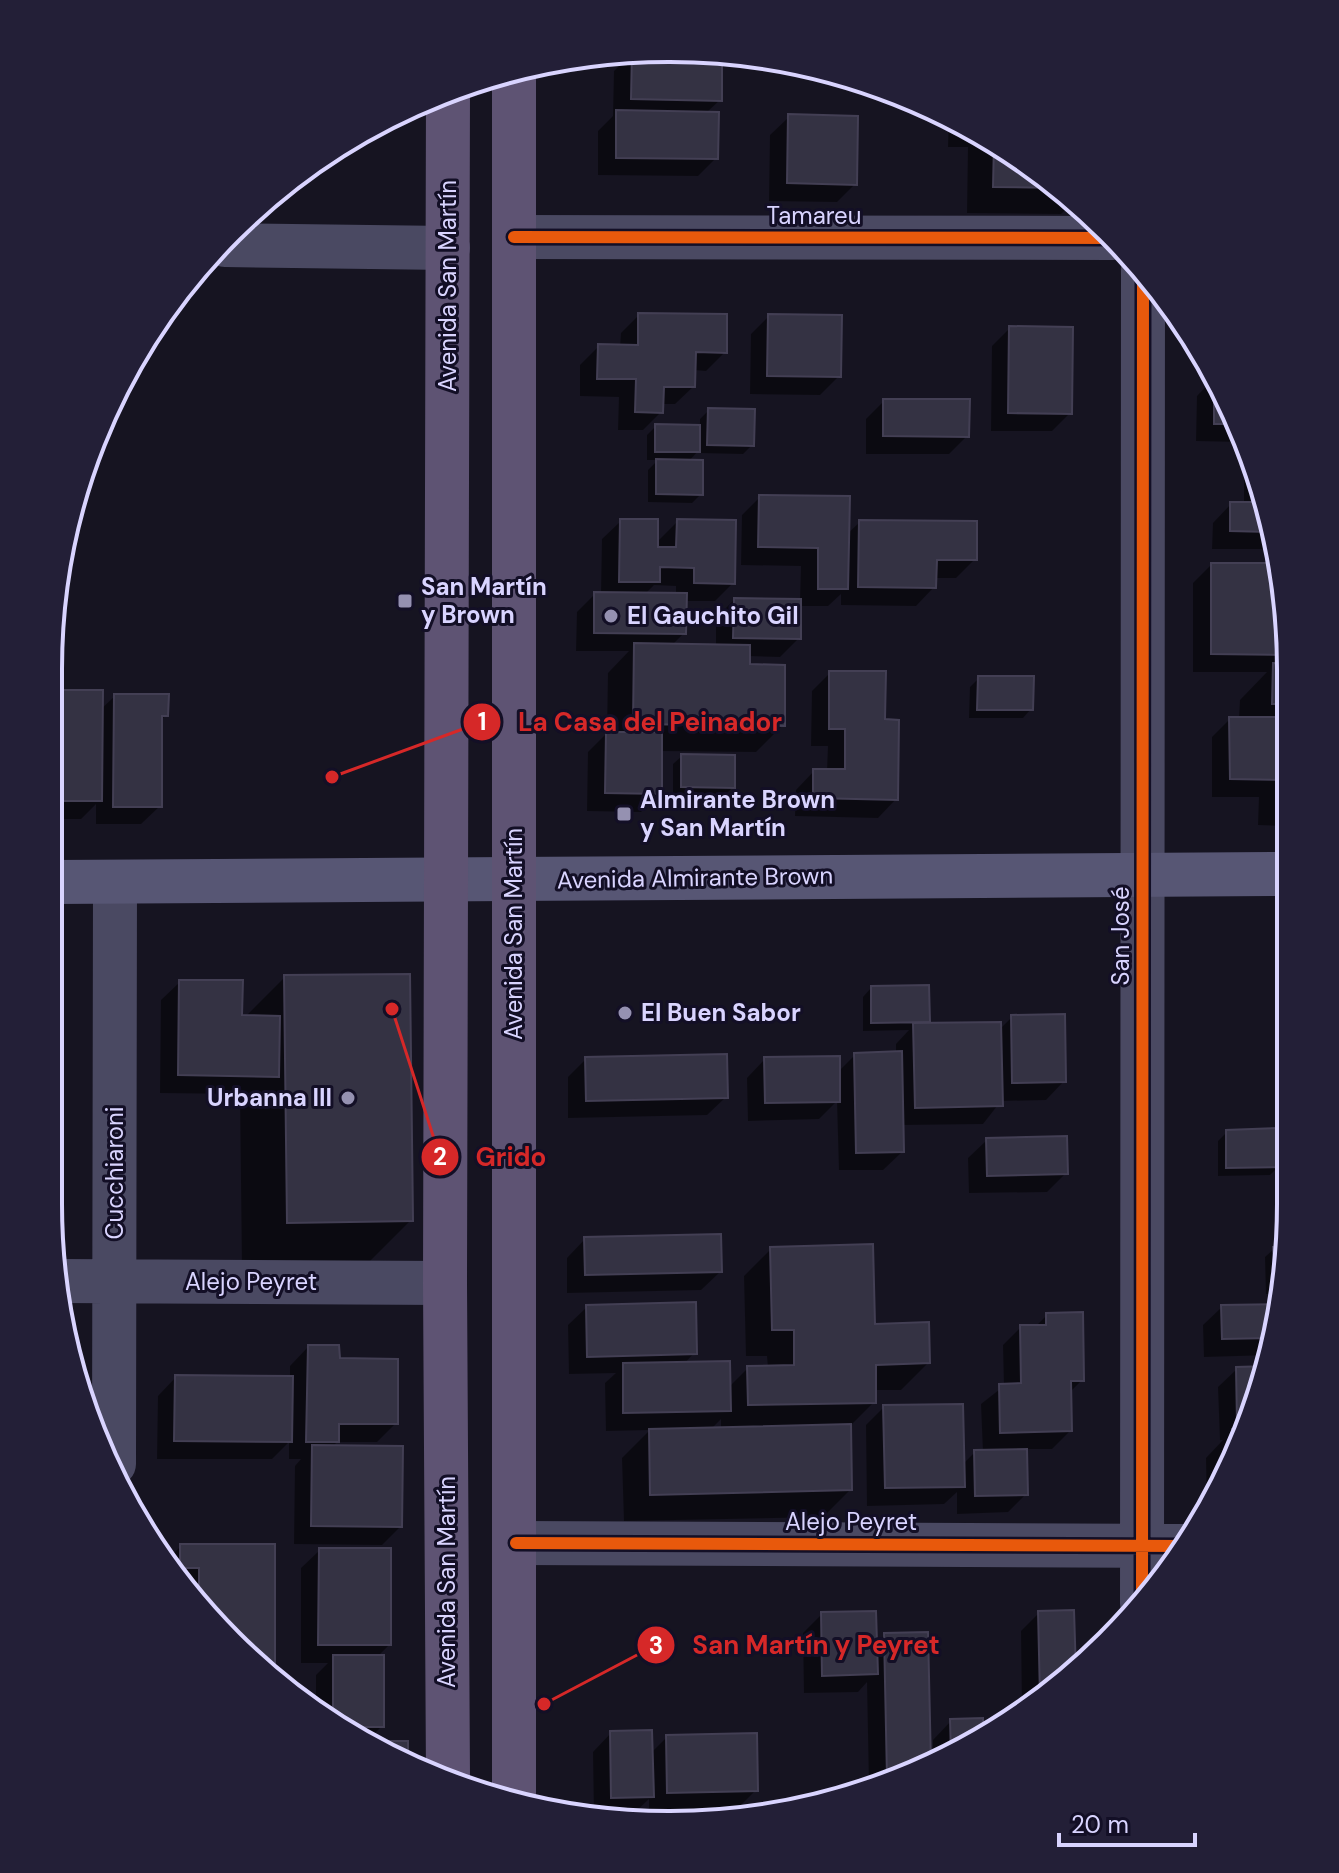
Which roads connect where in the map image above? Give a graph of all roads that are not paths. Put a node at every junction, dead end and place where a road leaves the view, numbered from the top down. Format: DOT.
graph roads {
  1 [pos="514,83"];
  2 [pos="448,104"];
  3 [pos="514,237"];
  4 [pos="1097,238"];
  5 [pos="235,245"];
  6 [pos="448,248"];
  7 [pos="1143,290"];
  8 [pos="1143,874"];
  9 [pos="1277,874"];
  10 [pos="515,878"];
  11 [pos="449,881"];
  12 [pos="62,882"];
  13 [pos="115,882"];
  14 [pos="67,1281"];
  15 [pos="114,1281"];
  16 [pos="445,1283"];
  17 [pos="114,1449"];
  18 [pos="516,1543"];
  19 [pos="1164,1546"];
  20 [pos="1156,1566"];
  21 [pos="448,1769"];
  22 [pos="514,1790"];
  1 -- 3 [label="main road, Avenida San Martín"];
  2 -- 6 [label="main road, Avenida San Martín"];
  3 -- 4 [label="street, Tamareu"];
  3 -- 10 [label="main road, Avenida San Martín"];
  5 -- 6 [label="street"];
  6 -- 11 [label="main road, Avenida San Martín"];
  7 -- 8 [label="street, San José"];
  8 -- 9 [label="main road, Avenida Almirante Brown"];
  8 -- 10 [label="main road, Avenida Almirante Brown"];
  8 -- 19 [label="street, San José"];
  10 -- 11 [label="main road, Avenida Almirante Brown"];
  10 -- 18 [label="main road, Avenida San Martín"];
  11 -- 13 [label="main road, Avenida Almirante Brown"];
  11 -- 16 [label="main road, Avenida San Martín"];
  12 -- 13 [label="main road, Avenida Almirante Brown"];
  13 -- 15 [label="street, Cucchiaroni"];
  14 -- 15 [label="street, Alejo Peyret"];
  15 -- 16 [label="street, Alejo Peyret"];
  15 -- 17 [label="street, Cucchiaroni"];
  16 -- 21 [label="main road, Avenida San Martín"];
  18 -- 19 [label="street, Alejo Peyret"];
  18 -- 22 [label="main road, Avenida San Martín"];
  19 -- 20 [label="street, San José"];
}
